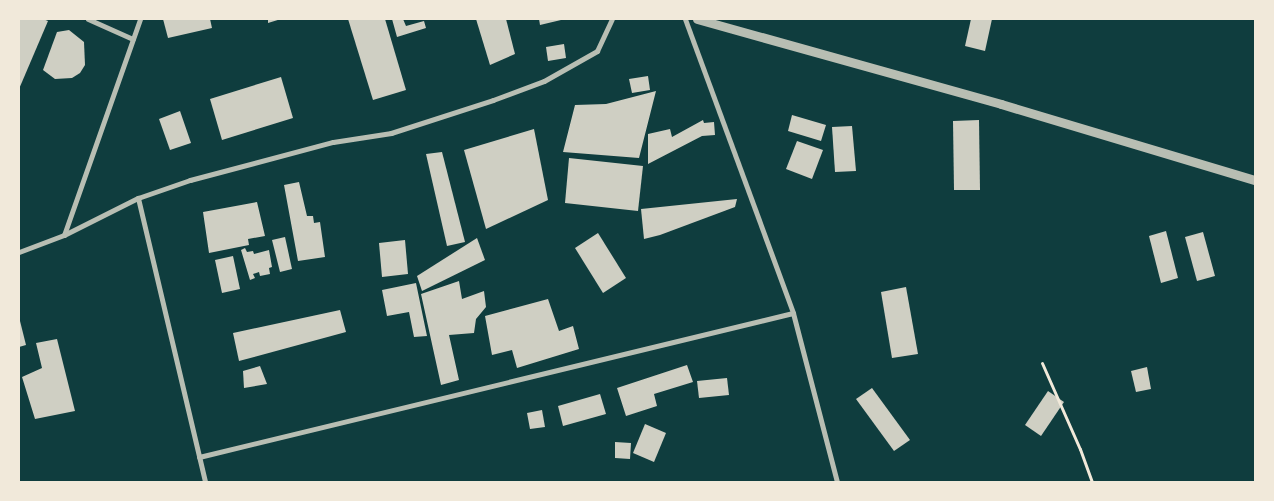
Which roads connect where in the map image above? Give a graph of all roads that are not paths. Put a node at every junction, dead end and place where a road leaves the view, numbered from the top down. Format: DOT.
graph roads {
  1 [pos="88,19"];
  2 [pos="140,19"];
  3 [pos="612,19"];
  4 [pos="685,19"];
  5 [pos="697,19"];
  6 [pos="133,39"];
  7 [pos="1255,180"];
  8 [pos="138,198"];
  9 [pos="64,235"];
  10 [pos="19,252"];
  11 [pos="793,313"];
  12 [pos="199,457"];
  13 [pos="205,482"];
  14 [pos="837,482"];
  1 -- 6 [label="street"];
  2 -- 6 [label="street"];
  3 -- 8 [label="street"];
  4 -- 11 [label="street"];
  5 -- 7 [label="street"];
  6 -- 9 [label="street"];
  8 -- 9 [label="street"];
  8 -- 12 [label="street"];
  9 -- 10 [label="street"];
  11 -- 12 [label="street"];
  11 -- 14 [label="street"];
  12 -- 13 [label="street"];
}
